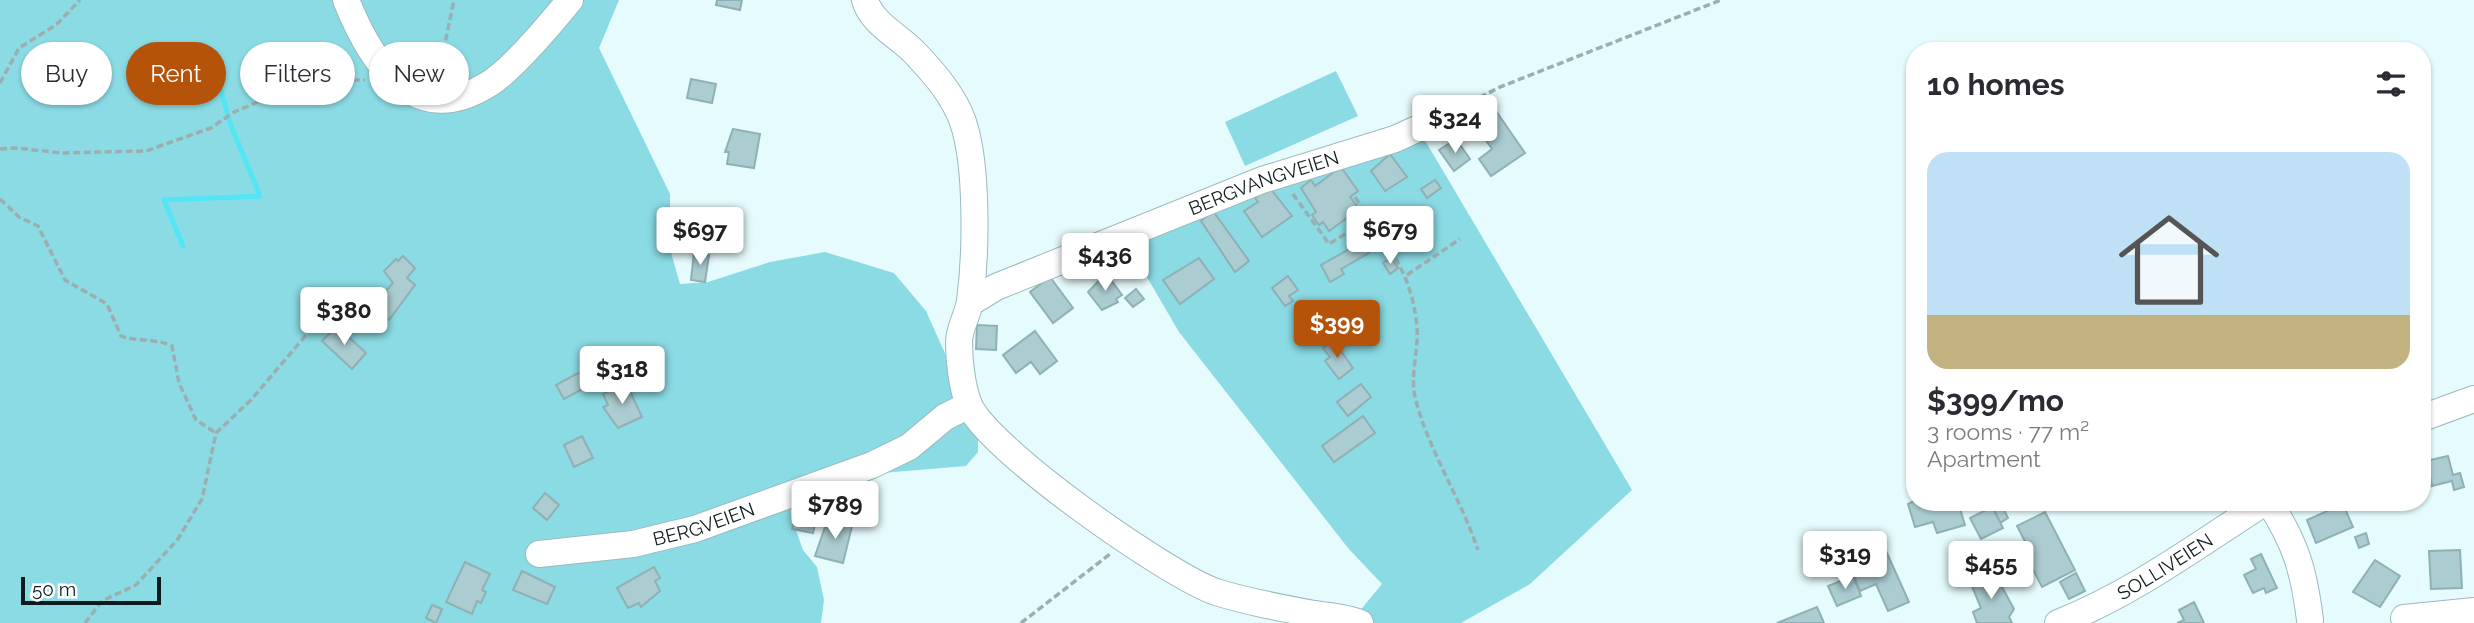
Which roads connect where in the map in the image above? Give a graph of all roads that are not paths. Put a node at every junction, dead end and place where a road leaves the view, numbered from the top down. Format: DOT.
graph roads {
  1 [pos="346,0"];
  2 [pos="570,0"];
  3 [pos="865,0"];
  4 [pos="1443,117"];
  5 [pos="970,303"];
  6 [pos="2474,399"];
  7 [pos="969,405"];
  8 [pos="2431,415"];
  9 [pos="2253,511"];
  10 [pos="2273,511"];
  11 [pos="539,554"];
  12 [pos="2474,611"];
  13 [pos="2085,618"];
  14 [pos="2404,618"];
  15 [pos="2310,620"];
  16 [pos="1360,623"];
  17 [pos="2058,623"];
  1 -- 2 [label="street"];
  3 -- 5 [label="street"];
  4 -- 5 [label="street, BERGVANGVEIEN"];
  5 -- 7 [label="street"];
  6 -- 8 [label="street"];
  7 -- 11 [label="street, BERGVEIEN"];
  7 -- 16 [label="street"];
  9 -- 13 [label="street, SOLLIVEIEN"];
  10 -- 15 [label="street"];
  12 -- 14 [label="street"];
  13 -- 17 [label="street, SOLLIVEIEN"];
}
